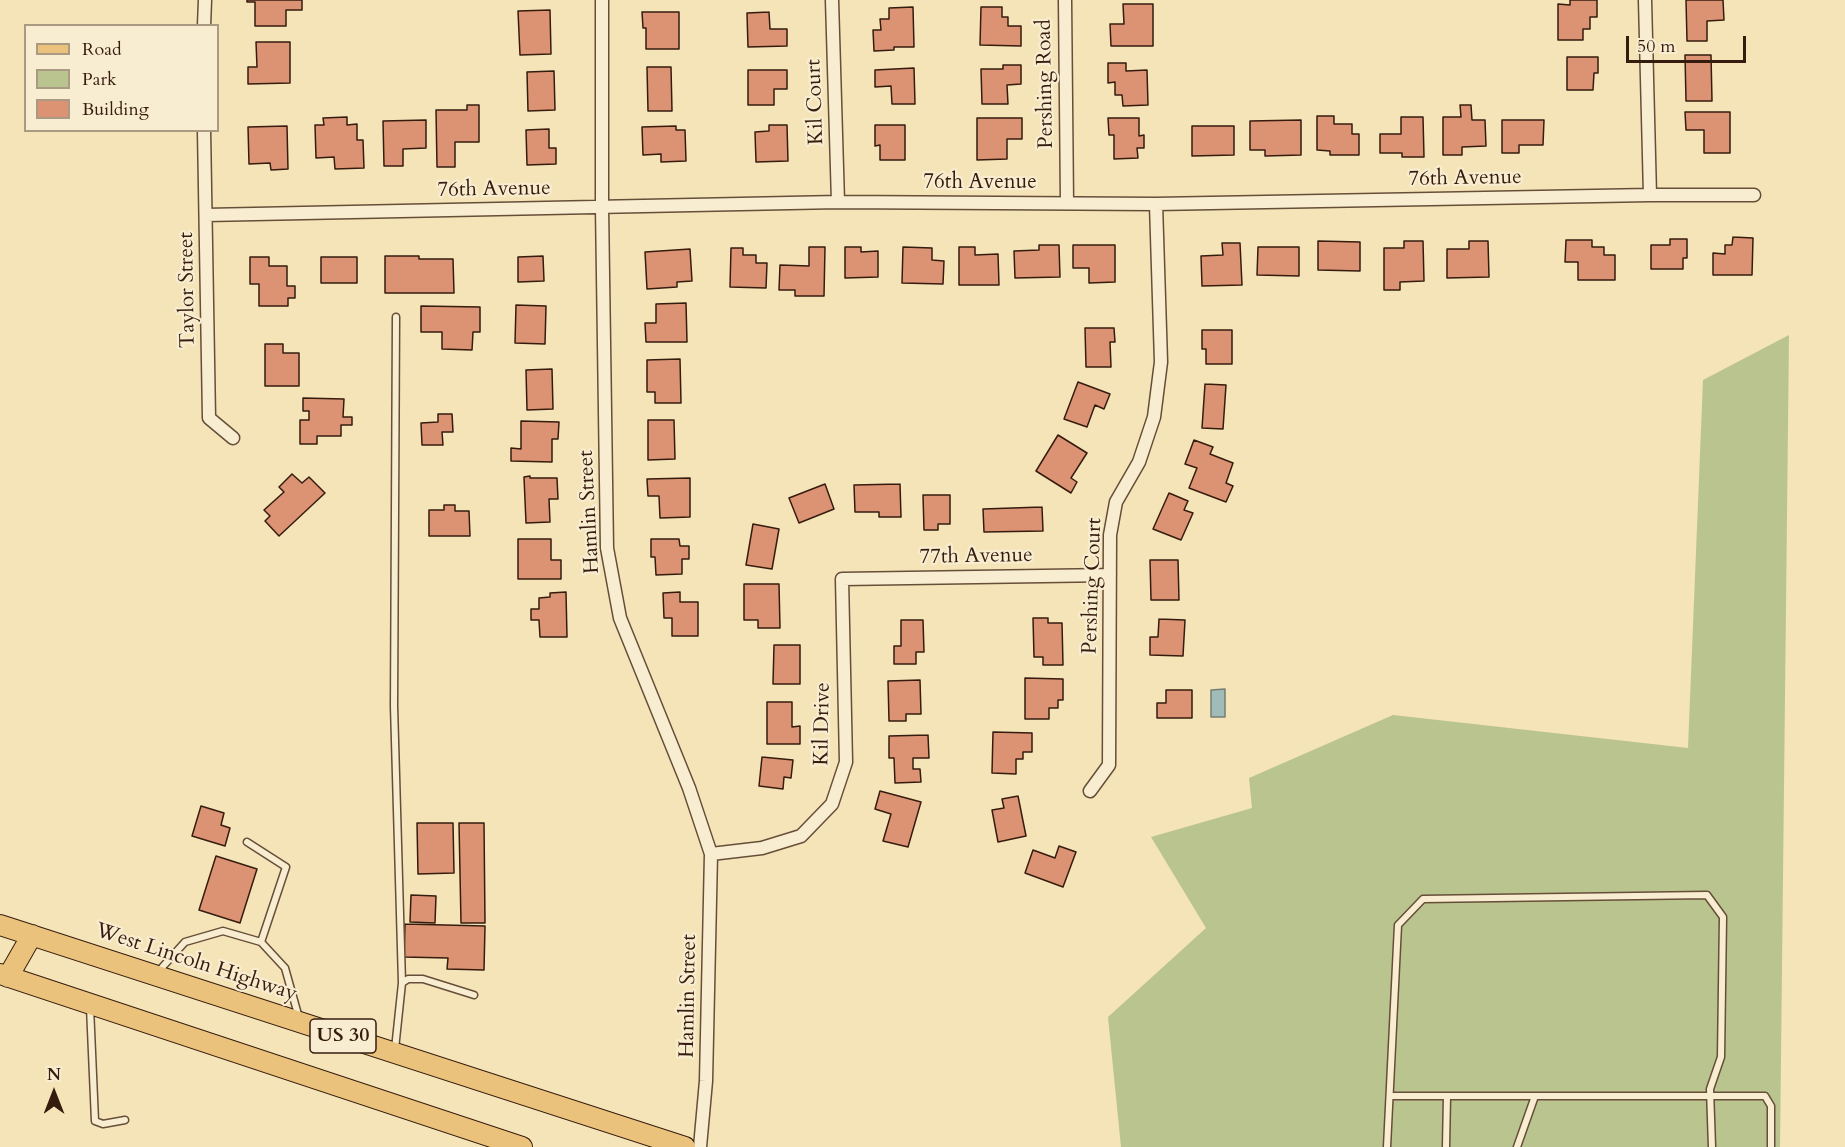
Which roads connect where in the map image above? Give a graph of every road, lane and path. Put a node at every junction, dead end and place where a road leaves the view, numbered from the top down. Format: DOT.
graph roads {
  1 [pos="205,0"];
  2 [pos="602,0"];
  3 [pos="832,0"];
  4 [pos="1065,0"];
  5 [pos="1645,0"];
  6 [pos="204,24"];
  7 [pos="204,132"];
  8 [pos="1650,195"];
  9 [pos="1754,195"];
  10 [pos="838,202"];
  11 [pos="1067,203"];
  12 [pos="1156,204"];
  13 [pos="602,207"];
  14 [pos="206,215"];
  15 [pos="396,317"];
  16 [pos="233,438"];
  17 [pos="1110,575"];
  18 [pos="842,579"];
  19 [pos="1090,791"];
  20 [pos="246,842"];
  21 [pos="711,854"];
  22 [pos="0,924"];
  23 [pos="32,935"];
  24 [pos="261,942"];
  25 [pos="4,975"];
  26 [pos="155,975"];
  27 [pos="402,983"];
  28 [pos="474,995"];
  29 [pos="90,1004"];
  30 [pos="300,1022"];
  31 [pos="394,1052"];
  32 [pos="1390,1096"];
  33 [pos="1447,1096"];
  34 [pos="1535,1096"];
  35 [pos="1710,1097"];
  36 [pos="125,1120"];
  37 [pos="522,1147"];
  38 [pos="686,1147"];
  39 [pos="700,1147"];
  40 [pos="1387,1147"];
  41 [pos="1446,1147"];
  42 [pos="1517,1147"];
  43 [pos="1712,1147"];
  44 [pos="1771,1147"];
  1 -- 6 [label="street"];
  2 -- 13 [label="street, Hamlin Street"];
  3 -- 10 [label="street, Kil Court"];
  4 -- 11 [label="street, Pershing Road"];
  5 -- 8 [label="street"];
  7 -- 14 [label="street, Taylor Street"];
  8 -- 9 [label="street, 76th Avenue"];
  8 -- 12 [label="street, 76th Avenue"];
  10 -- 11 [label="street, 76th Avenue"];
  10 -- 13 [label="street, 76th Avenue"];
  11 -- 12 [label="street, 76th Avenue"];
  12 -- 17 [label="street, Pershing Court"];
  13 -- 14 [label="street, 76th Avenue"];
  13 -- 21 [label="street, Hamlin Street"];
  14 -- 16 [label="street, Taylor Street"];
  15 -- 27 [label="lane"];
  17 -- 18 [label="street, 77th Avenue"];
  17 -- 19 [label="street, Pershing Court"];
  18 -- 21 [label="street, Kil Drive"];
  20 -- 24 [label="lane"];
  21 -- 39 [label="street, Hamlin Street"];
  22 -- 23 [label="main road, West Lincoln Highway / US 30"];
  23 -- 25 [label="main road"];
  23 -- 26 [label="main road, West Lincoln Highway / US 30"];
  24 -- 26 [label="lane"];
  24 -- 30 [label="lane"];
  25 -- 29 [label="main road, US 30"];
  26 -- 30 [label="main road, West Lincoln Highway / US 30"];
  27 -- 28 [label="lane"];
  27 -- 31 [label="lane"];
  29 -- 36 [label="lane"];
  29 -- 37 [label="main road, US 30"];
  30 -- 31 [label="main road, West Lincoln Highway / US 30"];
  31 -- 38 [label="main road, West Lincoln Highway / US 30"];
  32 -- 33 [label="lane"];
  32 -- 35 [label="lane"];
  32 -- 40 [label="lane"];
  33 -- 34 [label="lane"];
  33 -- 41 [label="lane"];
  34 -- 35 [label="lane"];
  34 -- 42 [label="lane"];
  35 -- 43 [label="lane"];
  35 -- 44 [label="lane"];
}
